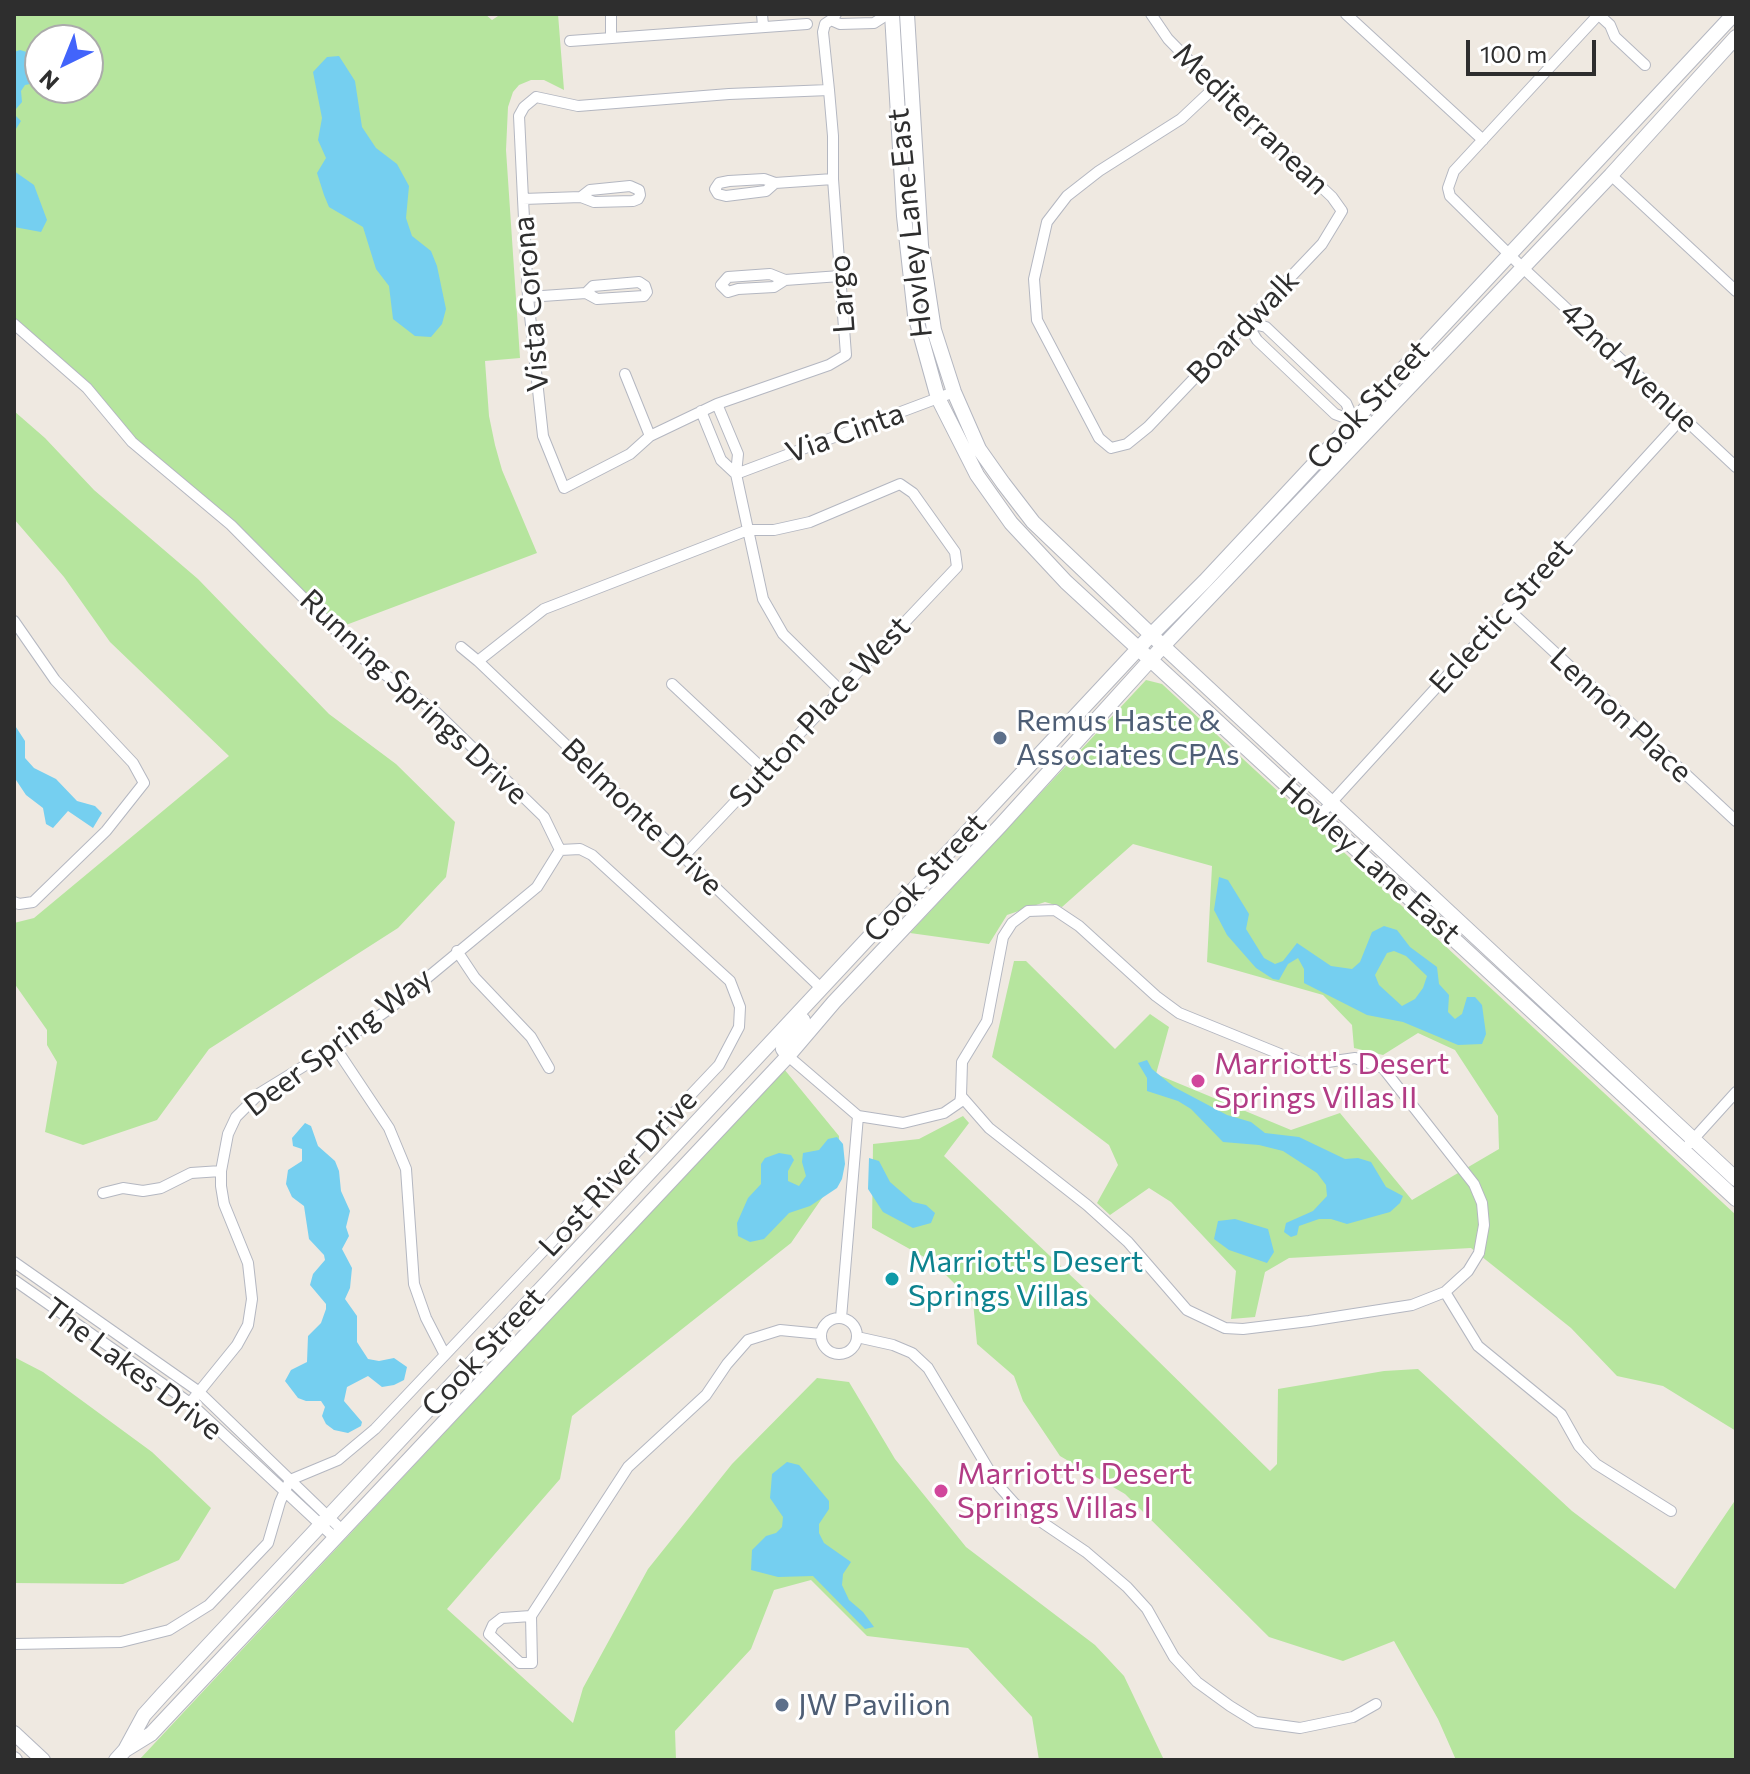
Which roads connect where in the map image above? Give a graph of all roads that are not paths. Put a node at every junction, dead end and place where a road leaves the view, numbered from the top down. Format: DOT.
graph roads {
  1 [pos="611,14"];
  2 [pos="762,14"];
  3 [pos="890,14"];
  4 [pos="907,14"];
  5 [pos="1151,14"];
  6 [pos="1346,14"];
  7 [pos="1598,14"];
  8 [pos="1734,14"];
  9 [pos="833,17"];
  10 [pos="807,24"];
  11 [pos="763,26"];
  12 [pos="1736,37"];
  13 [pos="611,38"];
  14 [pos="570,41"];
  15 [pos="1645,65"];
  16 [pos="1215,87"];
  17 [pos="829,90"];
  18 [pos="1625,131"];
  19 [pos="1483,140"];
  20 [pos="1611,175"];
  21 [pos="833,179"];
  22 [pos="775,183"];
  23 [pos="581,197"];
  24 [pos="523,199"];
  25 [pos="1336,225"];
  26 [pos="1509,255"];
  27 [pos="1523,268"];
  28 [pos="840,276"];
  29 [pos="785,280"];
  30 [pos="1736,291"];
  31 [pos="586,293"];
  32 [pos="528,297"];
  33 [pos="1246,322"];
  34 [pos="14,324"];
  35 [pos="625,374"];
  36 [pos="954,392"];
  37 [pos="938,398"];
  38 [pos="717,404"];
  39 [pos="701,411"];
  40 [pos="1683,417"];
  41 [pos="1354,421"];
  42 [pos="650,436"];
  43 [pos="1736,467"];
  44 [pos="1333,470"];
  45 [pos="736,474"];
  46 [pos="564,488"];
  47 [pos="748,530"];
  48 [pos="1507,608"];
  49 [pos="14,621"];
  50 [pos="1151,635"];
  51 [pos="1163,646"];
  52 [pos="461,647"];
  53 [pos="1138,649"];
  54 [pos="1150,660"];
  55 [pos="478,661"];
  56 [pos="672,684"];
  57 [pos="840,690"];
  58 [pos="766,772"];
  59 [pos="1005,793"];
  60 [pos="1325,810"];
  61 [pos="1736,821"];
  62 [pos="560,850"];
  63 [pos="1358,851"];
  64 [pos="683,857"];
  65 [pos="1405,874"];
  66 [pos="934,896"];
  67 [pos="14,902"];
  68 [pos="457,951"];
  69 [pos="1500,980"];
  70 [pos="822,989"];
  71 [pos="1555,1012"];
  72 [pos="335,1047"];
  73 [pos="788,1056"];
  74 [pos="549,1068"];
  75 [pos="1736,1092"];
  76 [pos="961,1096"];
  77 [pos="858,1116"];
  78 [pos="1688,1145"];
  79 [pos="221,1171"];
  80 [pos="1736,1179"];
  81 [pos="103,1193"];
  82 [pos="1736,1199"];
  83 [pos="14,1262"];
  84 [pos="14,1280"];
  85 [pos="1445,1292"];
  86 [pos="841,1318"];
  87 [pos="821,1334"];
  88 [pos="857,1337"];
  89 [pos="445,1355"];
  90 [pos="198,1391"];
  91 [pos="190,1403"];
  92 [pos="290,1480"];
  93 [pos="285,1492"];
  94 [pos="1671,1511"];
  95 [pos="325,1522"];
  96 [pos="338,1534"];
  97 [pos="531,1616"];
  98 [pos="14,1644"];
  99 [pos="1376,1704"];
  100 [pos="14,1733"];
  101 [pos="121,1755"];
  102 [pos="43,1760"];
  1 -- 13 [label="street"];
  2 -- 11 [label="street"];
  3 -- 9 [label="street, Largo"];
  3 -- 37 [label="main road, Hovley Lane East"];
  4 -- 36 [label="main road, Hovley Lane East"];
  5 -- 16 [label="street, Mediterranean"];
  6 -- 19 [label="street"];
  7 -- 15 [label="street"];
  7 -- 19 [label="street"];
  8 -- 18 [label="main road, Cook Street"];
  9 -- 17 [label="street, Largo"];
  10 -- 11 [label="street"];
  11 -- 13 [label="street"];
  12 -- 20 [label="main road, Cook Street"];
  13 -- 14 [label="street"];
  16 -- 25 [label="street, Mediterranean"];
  16 -- 33 [label="street, Boardwalk"];
  17 -- 21 [label="street, Largo"];
  17 -- 24 [label="street, Vista Corona"];
  18 -- 20 [label="main road"];
  18 -- 26 [label="main road, Cook Street"];
  19 -- 26 [label="street, 42nd Avenue"];
  20 -- 27 [label="main road, Cook Street"];
  20 -- 30 [label="street"];
  21 -- 22 [label="street"];
  21 -- 28 [label="street, Largo"];
  22 -- 22 [label="street"];
  23 -- 23 [label="street"];
  23 -- 24 [label="street"];
  24 -- 32 [label="street, Vista Corona"];
  25 -- 33 [label="street, Boardwalk"];
  26 -- 27 [label="street, 42nd Avenue"];
  26 -- 41 [label="main road, Cook Street"];
  27 -- 40 [label="street, 42nd Avenue"];
  27 -- 44 [label="main road, Cook Street"];
  28 -- 29 [label="street"];
  28 -- 38 [label="street, Largo"];
  29 -- 29 [label="street"];
  31 -- 31 [label="street"];
  31 -- 32 [label="street"];
  32 -- 46 [label="street, Vista Corona"];
  33 -- 41 [label="street"];
  34 -- 62 [label="street, Running Springs Drive"];
  35 -- 42 [label="street"];
  36 -- 37 [label="street, Via Cinta"];
  36 -- 50 [label="main road, Hovley Lane East"];
  37 -- 45 [label="street, Via Cinta"];
  37 -- 53 [label="main road, Hovley Lane East"];
  38 -- 39 [label="street, Largo"];
  38 -- 45 [label="street"];
  39 -- 42 [label="street, Largo"];
  39 -- 45 [label="street"];
  40 -- 43 [label="street, 42nd Avenue"];
  40 -- 48 [label="street, Eclectic Street"];
  41 -- 44 [label="main road"];
  41 -- 50 [label="main road, Cook Street"];
  42 -- 46 [label="street, Largo"];
  44 -- 51 [label="main road, Cook Street"];
  45 -- 47 [label="street"];
  47 -- 55 [label="street"];
  47 -- 57 [label="street"];
  47 -- 57 [label="street, Sutton Place West"];
  48 -- 60 [label="street, Eclectic Street"];
  48 -- 61 [label="street, Lennon Place"];
  49 -- 67 [label="street"];
  50 -- 51 [label="main road, Hovley Lane East"];
  50 -- 53 [label="main road, Cook Street"];
  51 -- 54 [label="main road, Cook Street"];
  51 -- 60 [label="main road, Hovley Lane East"];
  52 -- 55 [label="street, Belmonte Drive"];
  53 -- 54 [label="main road, Hovley Lane East"];
  53 -- 59 [label="main road, Cook Street"];
  54 -- 60 [label="main road, Hovley Lane East"];
  54 -- 66 [label="main road, Cook Street"];
  55 -- 64 [label="street, Belmonte Drive"];
  56 -- 58 [label="street"];
  57 -- 58 [label="street, Sutton Place West"];
  58 -- 64 [label="street, Sutton Place West"];
  59 -- 66 [label="main road"];
  59 -- 70 [label="main road, Cook Street"];
  60 -- 63 [label="main road, Hovley Lane East"];
  60 -- 65 [label="main road, Hovley Lane East"];
  62 -- 68 [label="street, Deer Spring Way"];
  62 -- 89 [label="street, Lost River Drive"];
  63 -- 65 [label="main road"];
  63 -- 69 [label="main road, Hovley Lane East"];
  64 -- 70 [label="street, Belmonte Drive"];
  65 -- 71 [label="main road, Hovley Lane East"];
  66 -- 73 [label="main road, Cook Street"];
  68 -- 72 [label="street, Deer Spring Way"];
  68 -- 74 [label="street"];
  69 -- 71 [label="main road"];
  69 -- 78 [label="main road, Hovley Lane East"];
  70 -- 73 [label="main road"];
  70 -- 95 [label="main road, Cook Street"];
  71 -- 78 [label="main road, Hovley Lane East"];
  72 -- 79 [label="street, Deer Spring Way"];
  72 -- 89 [label="street"];
  73 -- 77 [label="street"];
  73 -- 96 [label="main road, Cook Street"];
  75 -- 78 [label="street"];
  76 -- 77 [label="street"];
  76 -- 85 [label="street"];
  76 -- 85 [label="street"];
  77 -- 86 [label="street"];
  78 -- 80 [label="main road, Hovley Lane East"];
  78 -- 82 [label="main road, Hovley Lane East"];
  79 -- 81 [label="street"];
  79 -- 90 [label="street, Deer Spring Way"];
  83 -- 90 [label="street, The Lakes Drive"];
  84 -- 91 [label="street, The Lakes Drive"];
  85 -- 94 [label="street"];
  86 -- 87 [label="street"];
  86 -- 88 [label="street"];
  87 -- 88 [label="street"];
  87 -- 97 [label="street"];
  88 -- 99 [label="street"];
  89 -- 92 [label="street, Lost River Drive"];
  90 -- 91 [label="street, Deer Spring Way"];
  90 -- 92 [label="street, The Lakes Drive"];
  91 -- 93 [label="street, The Lakes Drive"];
  92 -- 93 [label="street"];
  92 -- 95 [label="street, The Lakes Drive"];
  93 -- 95 [label="street, The Lakes Drive"];
  93 -- 98 [label="street"];
  95 -- 96 [label="street"];
  95 -- 101 [label="main road, Cook Street"];
  96 -- 101 [label="main road, Cook Street"];
  97 -- 97 [label="street"];
  100 -- 102 [label="main road"];
}
